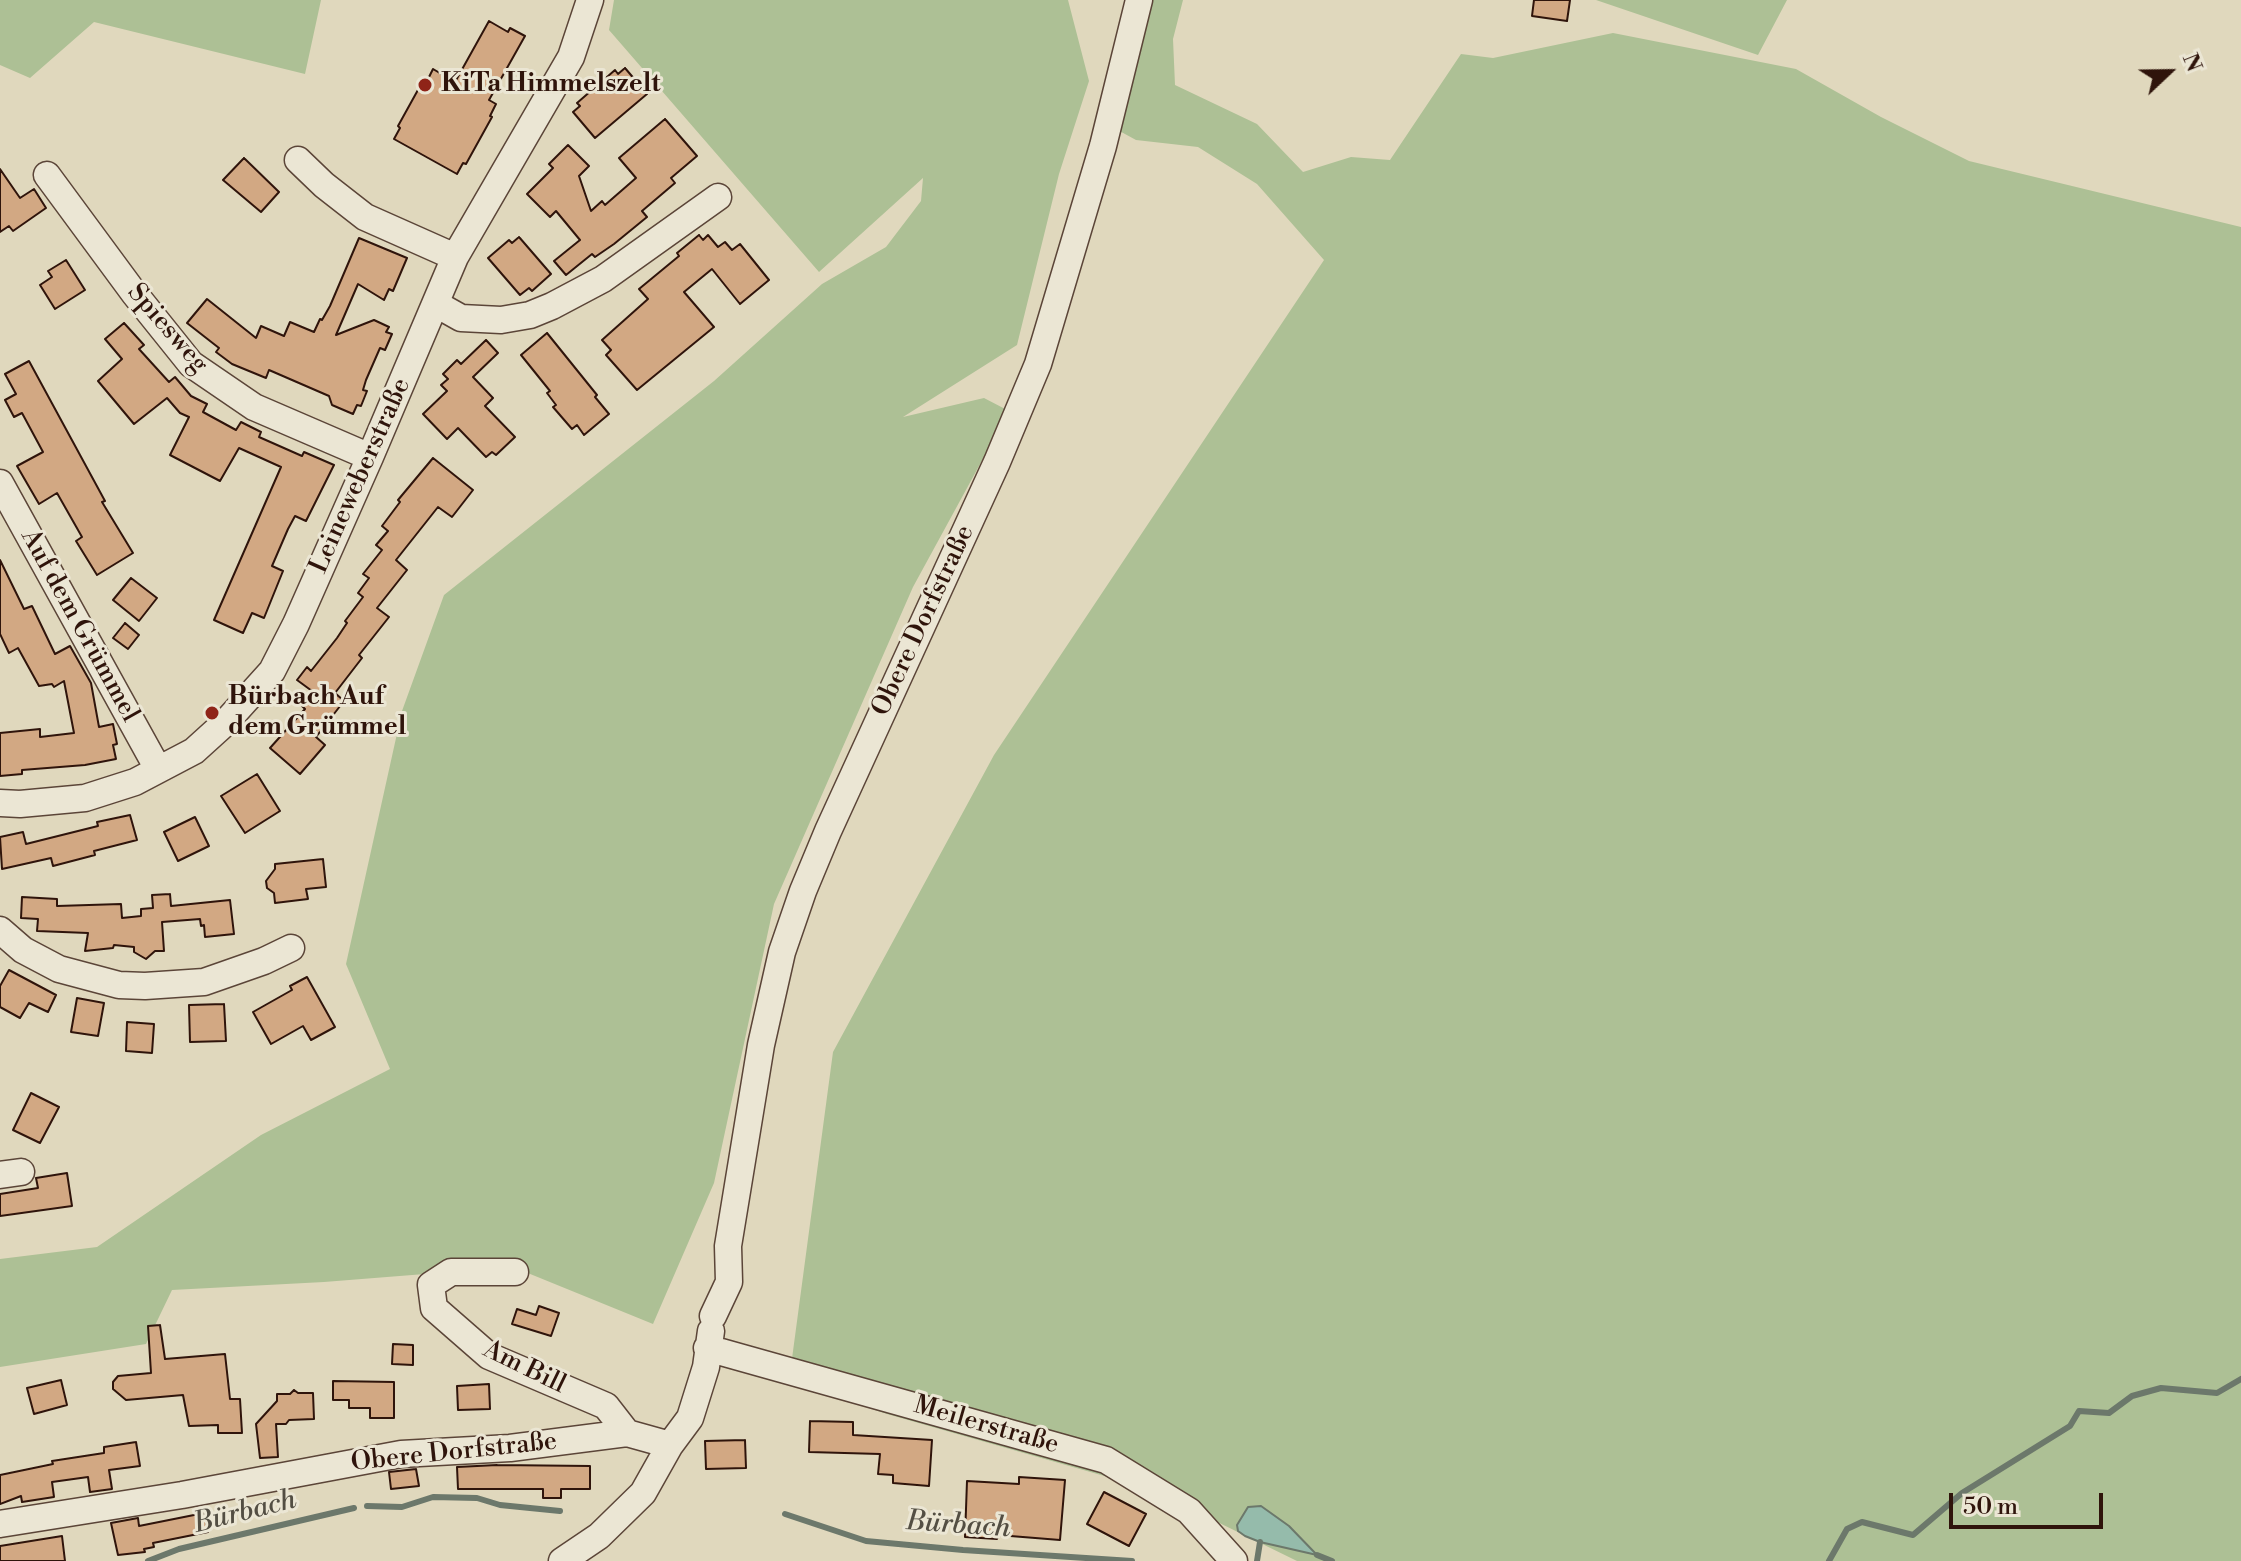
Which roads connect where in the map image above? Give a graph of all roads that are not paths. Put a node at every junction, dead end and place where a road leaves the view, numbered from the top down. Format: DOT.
graph roads {
  1 [pos="590,0"];
  2 [pos="1139,0"];
  3 [pos="298,160"];
  4 [pos="47,175"];
  5 [pos="718,197"];
  6 [pos="455,257"];
  7 [pos="436,304"];
  8 [pos="370,457"];
  9 [pos="0,483"];
  10 [pos="158,769"];
  11 [pos="0,803"];
  12 [pos="0,930"];
  13 [pos="291,948"];
  14 [pos="515,1272"];
  15 [pos="707,1348"];
  16 [pos="627,1433"];
  17 [pos="670,1445"];
  18 [pos="0,1524"];
  19 [pos="599,1536"];
  20 [pos="562,1561"];
  21 [pos="588,1561"];
  22 [pos="1234,1561"];
  1 -- 6 [label="street, Leineweberstraße"];
  2 -- 15 [label="street, Obere Dorfstraße"];
  3 -- 6 [label="street"];
  4 -- 8 [label="street, Spiesweg"];
  5 -- 7 [label="street"];
  6 -- 7 [label="street, Leineweberstraße"];
  7 -- 8 [label="street, Leineweberstraße"];
  8 -- 10 [label="street, Leineweberstraße"];
  9 -- 10 [label="street, Auf dem Grümmel"];
  10 -- 11 [label="street, Leineweberstraße"];
  12 -- 13 [label="street"];
  14 -- 16 [label="street, Am Bill"];
  15 -- 17 [label="street, Obere Dorfstraße"];
  15 -- 22 [label="street, Meilerstraße"];
  16 -- 17 [label="street, Obere Dorfstraße"];
  16 -- 18 [label="street, Obere Dorfstraße"];
  17 -- 19 [label="street, Obere Dorfstraße"];
  19 -- 20 [label="street, Obere Dorfstraße"];
  19 -- 21 [label="street, Obere Dorfstraße"];
}
